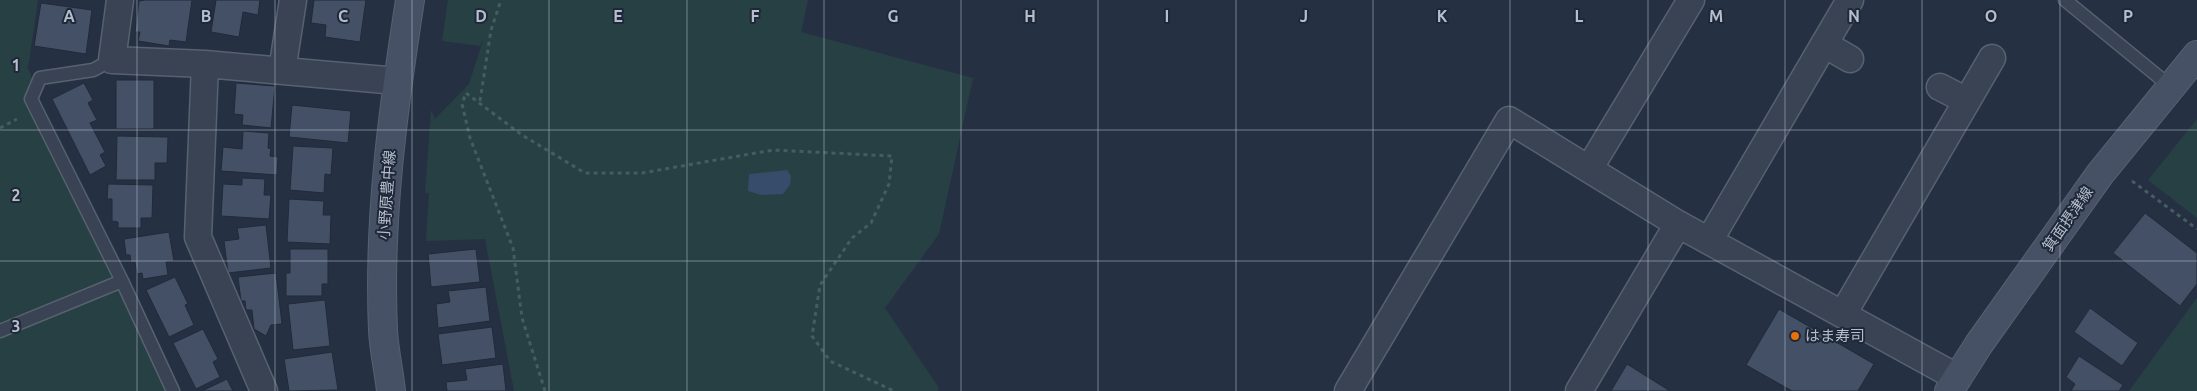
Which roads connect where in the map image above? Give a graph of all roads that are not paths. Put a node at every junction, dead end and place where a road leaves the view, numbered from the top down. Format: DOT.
graph roads {
  1 [pos="120,0"];
  2 [pos="293,0"];
  3 [pos="410,0"];
  4 [pos="1691,0"];
  5 [pos="1850,0"];
  6 [pos="2065,0"];
  7 [pos="1824,44"];
  8 [pos="2197,55"];
  9 [pos="1992,58"];
  10 [pos="1850,59"];
  11 [pos="112,60"];
  12 [pos="205,64"];
  13 [pos="282,71"];
  14 [pos="397,80"];
  15 [pos="1940,87"];
  16 [pos="2171,87"];
  17 [pos="1966,101"];
  18 [pos="1589,169"];
  19 [pos="1678,224"];
  20 [pos="1709,241"];
  21 [pos="122,281"];
  22 [pos="1843,314"];
  23 [pos="0,331"];
  24 [pos="1953,384"];
  25 [pos="173,391"];
  26 [pos="264,391"];
  27 [pos="391,391"];
  28 [pos="1348,391"];
  29 [pos="1579,391"];
  1 -- 11 [label="street"];
  2 -- 13 [label="street"];
  3 -- 14 [label="main road, 小野原豊中線"];
  4 -- 18 [label="street"];
  5 -- 7 [label="street"];
  6 -- 16 [label="lane"];
  7 -- 10 [label="street"];
  7 -- 20 [label="street"];
  8 -- 16 [label="main road, 箕面摂津線"];
  9 -- 17 [label="street"];
  11 -- 12 [label="street"];
  11 -- 21 [label="lane"];
  12 -- 13 [label="street"];
  12 -- 26 [label="street"];
  13 -- 14 [label="street"];
  14 -- 27 [label="main road, 小野原豊中線"];
  15 -- 17 [label="street"];
  16 -- 24 [label="main road, 箕面摂津線"];
  17 -- 22 [label="street"];
  18 -- 19 [label="street"];
  18 -- 28 [label="street"];
  19 -- 20 [label="street"];
  19 -- 29 [label="street"];
  20 -- 22 [label="street"];
  21 -- 23 [label="lane"];
  21 -- 25 [label="lane"];
  22 -- 24 [label="street"];
}
